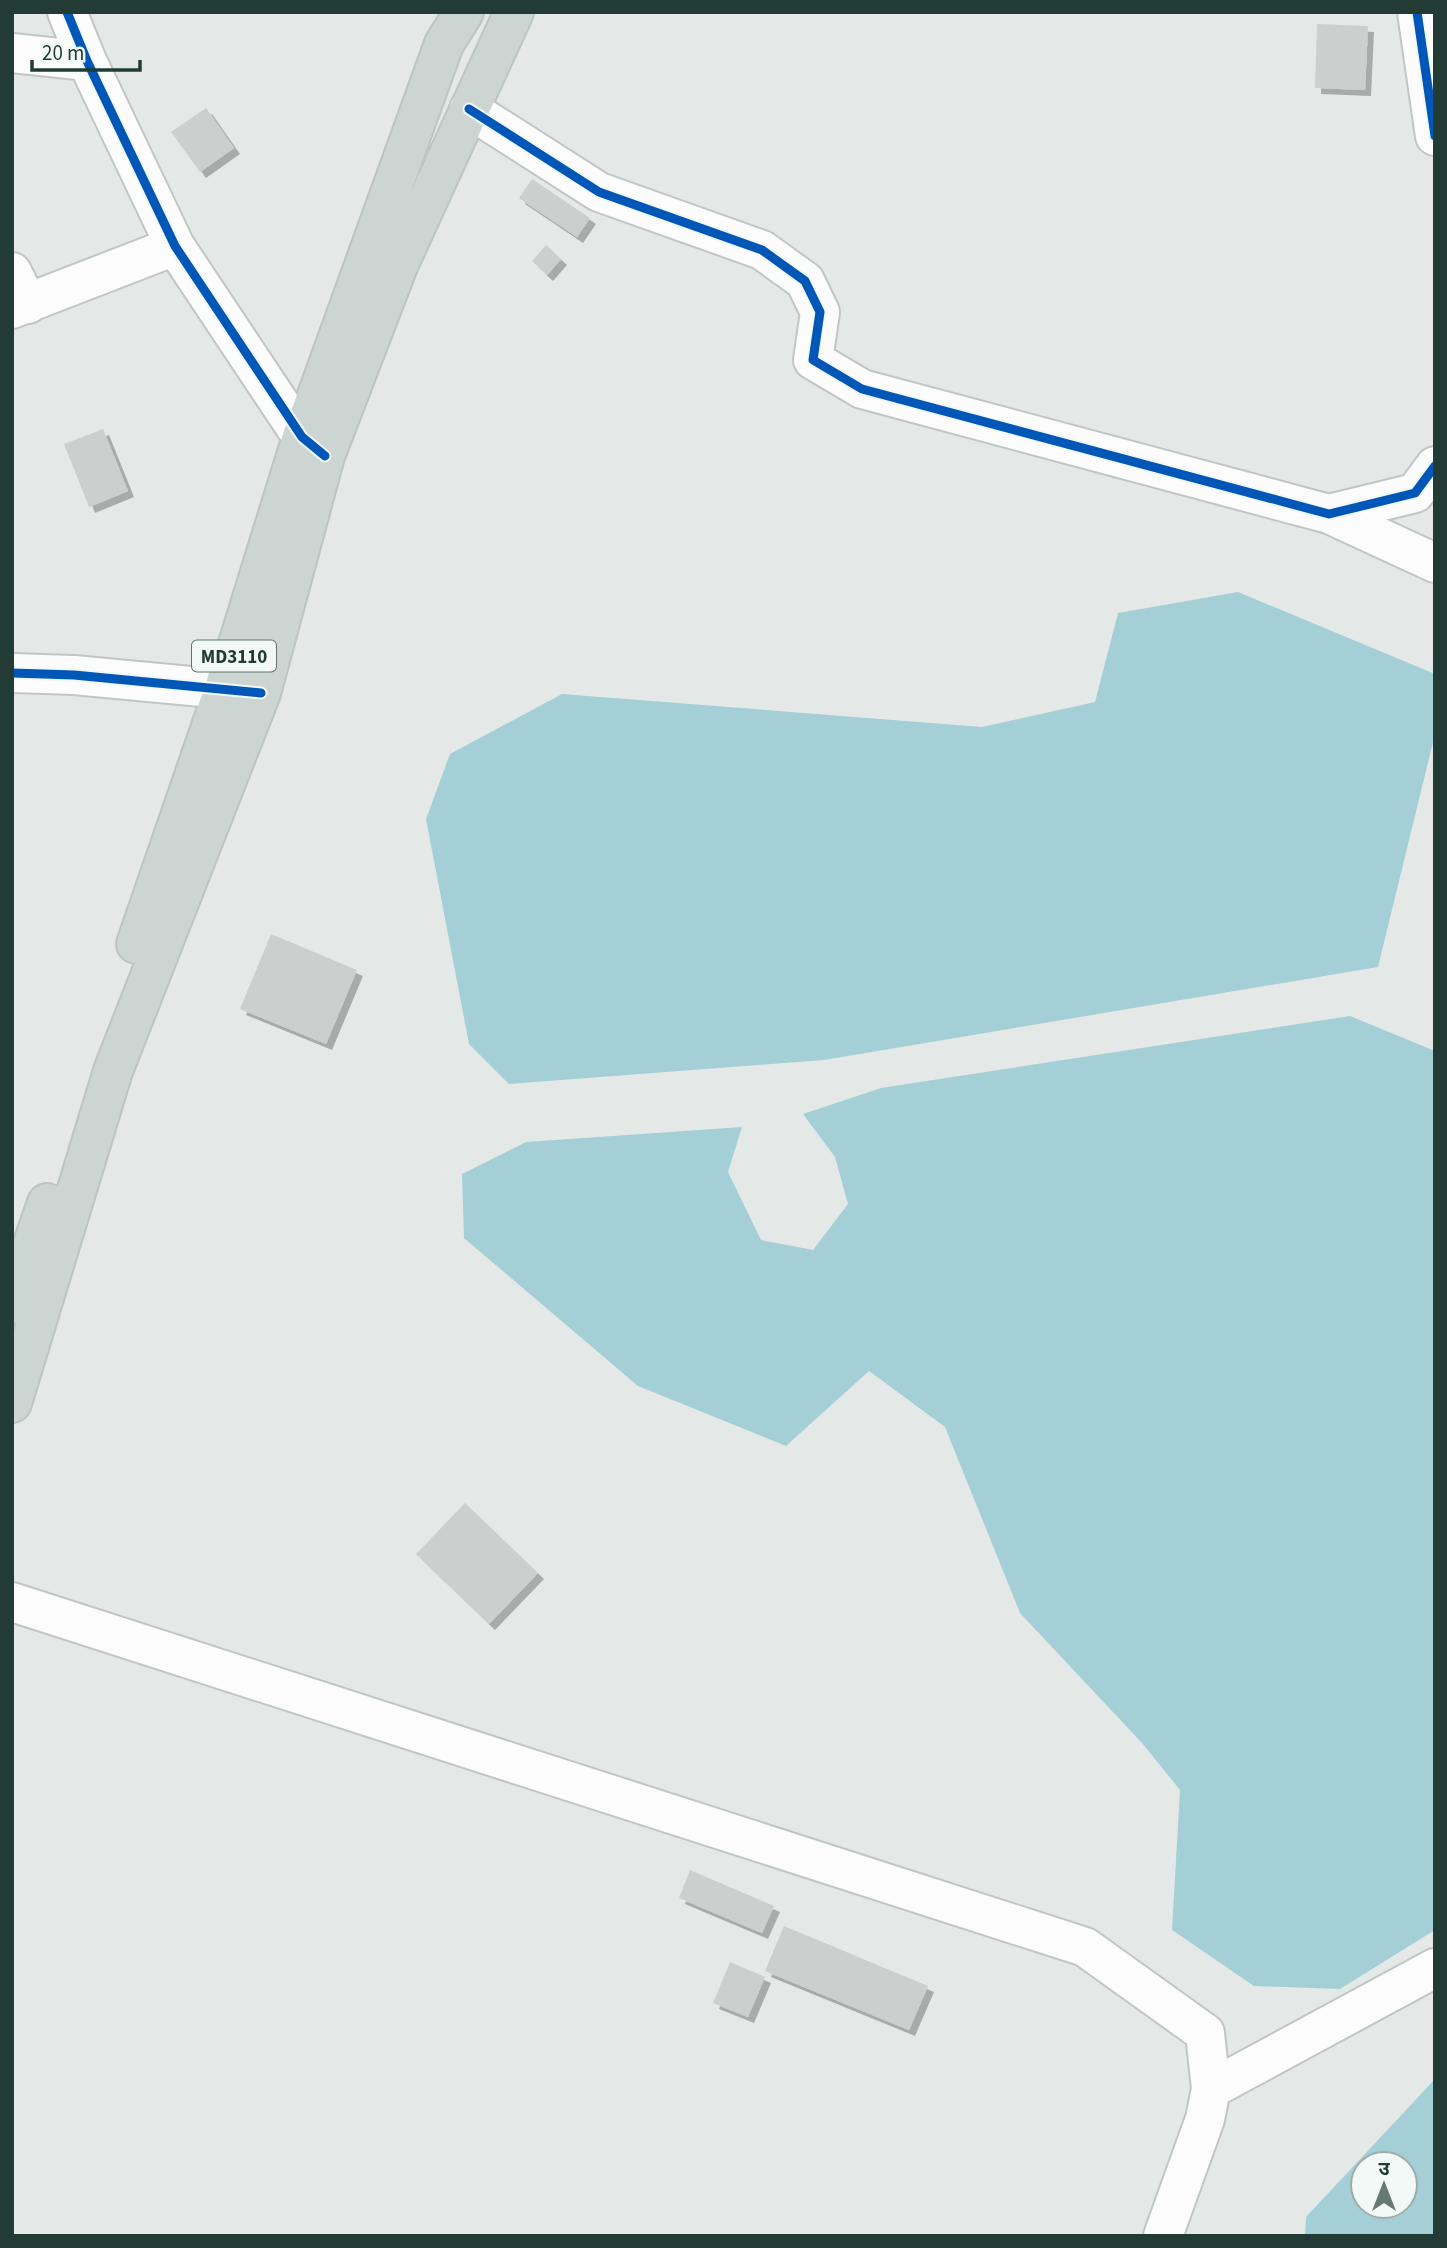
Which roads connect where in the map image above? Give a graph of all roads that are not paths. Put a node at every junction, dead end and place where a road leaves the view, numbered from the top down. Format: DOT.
graph roads {
  1 [pos="67,12"];
  2 [pos="464,12"];
  3 [pos="514,12"];
  4 [pos="1417,12"];
  5 [pos="12,53"];
  6 [pos="87,61"];
  7 [pos="469,109"];
  8 [pos="1435,136"];
  9 [pos="175,246"];
  10 [pos="18,295"];
  11 [pos="313,447"];
  12 [pos="1435,466"];
  13 [pos="1329,514"];
  14 [pos="1435,564"];
  15 [pos="12,673"];
  16 [pos="242,691"];
  17 [pos="12,1304"];
  18 [pos="12,1403"];
  19 [pos="12,1602"];
  20 [pos="1435,1968"];
  21 [pos="1211,2089"];
  22 [pos="1163,2236"];
  1 -- 6 [label="street"];
  2 -- 11 [label="main road, MD3110"];
  3 -- 7 [label="main road, MD3110"];
  4 -- 8 [label="street"];
  5 -- 6 [label="street"];
  6 -- 9 [label="street"];
  7 -- 11 [label="main road, MD3110"];
  7 -- 13 [label="street"];
  9 -- 10 [label="street"];
  9 -- 11 [label="street"];
  11 -- 16 [label="main road, MD3110"];
  12 -- 13 [label="street"];
  13 -- 14 [label="street"];
  15 -- 16 [label="street"];
  16 -- 17 [label="main road, MD3110"];
  16 -- 18 [label="main road, MD3110"];
  19 -- 21 [label="street"];
  20 -- 21 [label="street"];
  21 -- 22 [label="street"];
}
